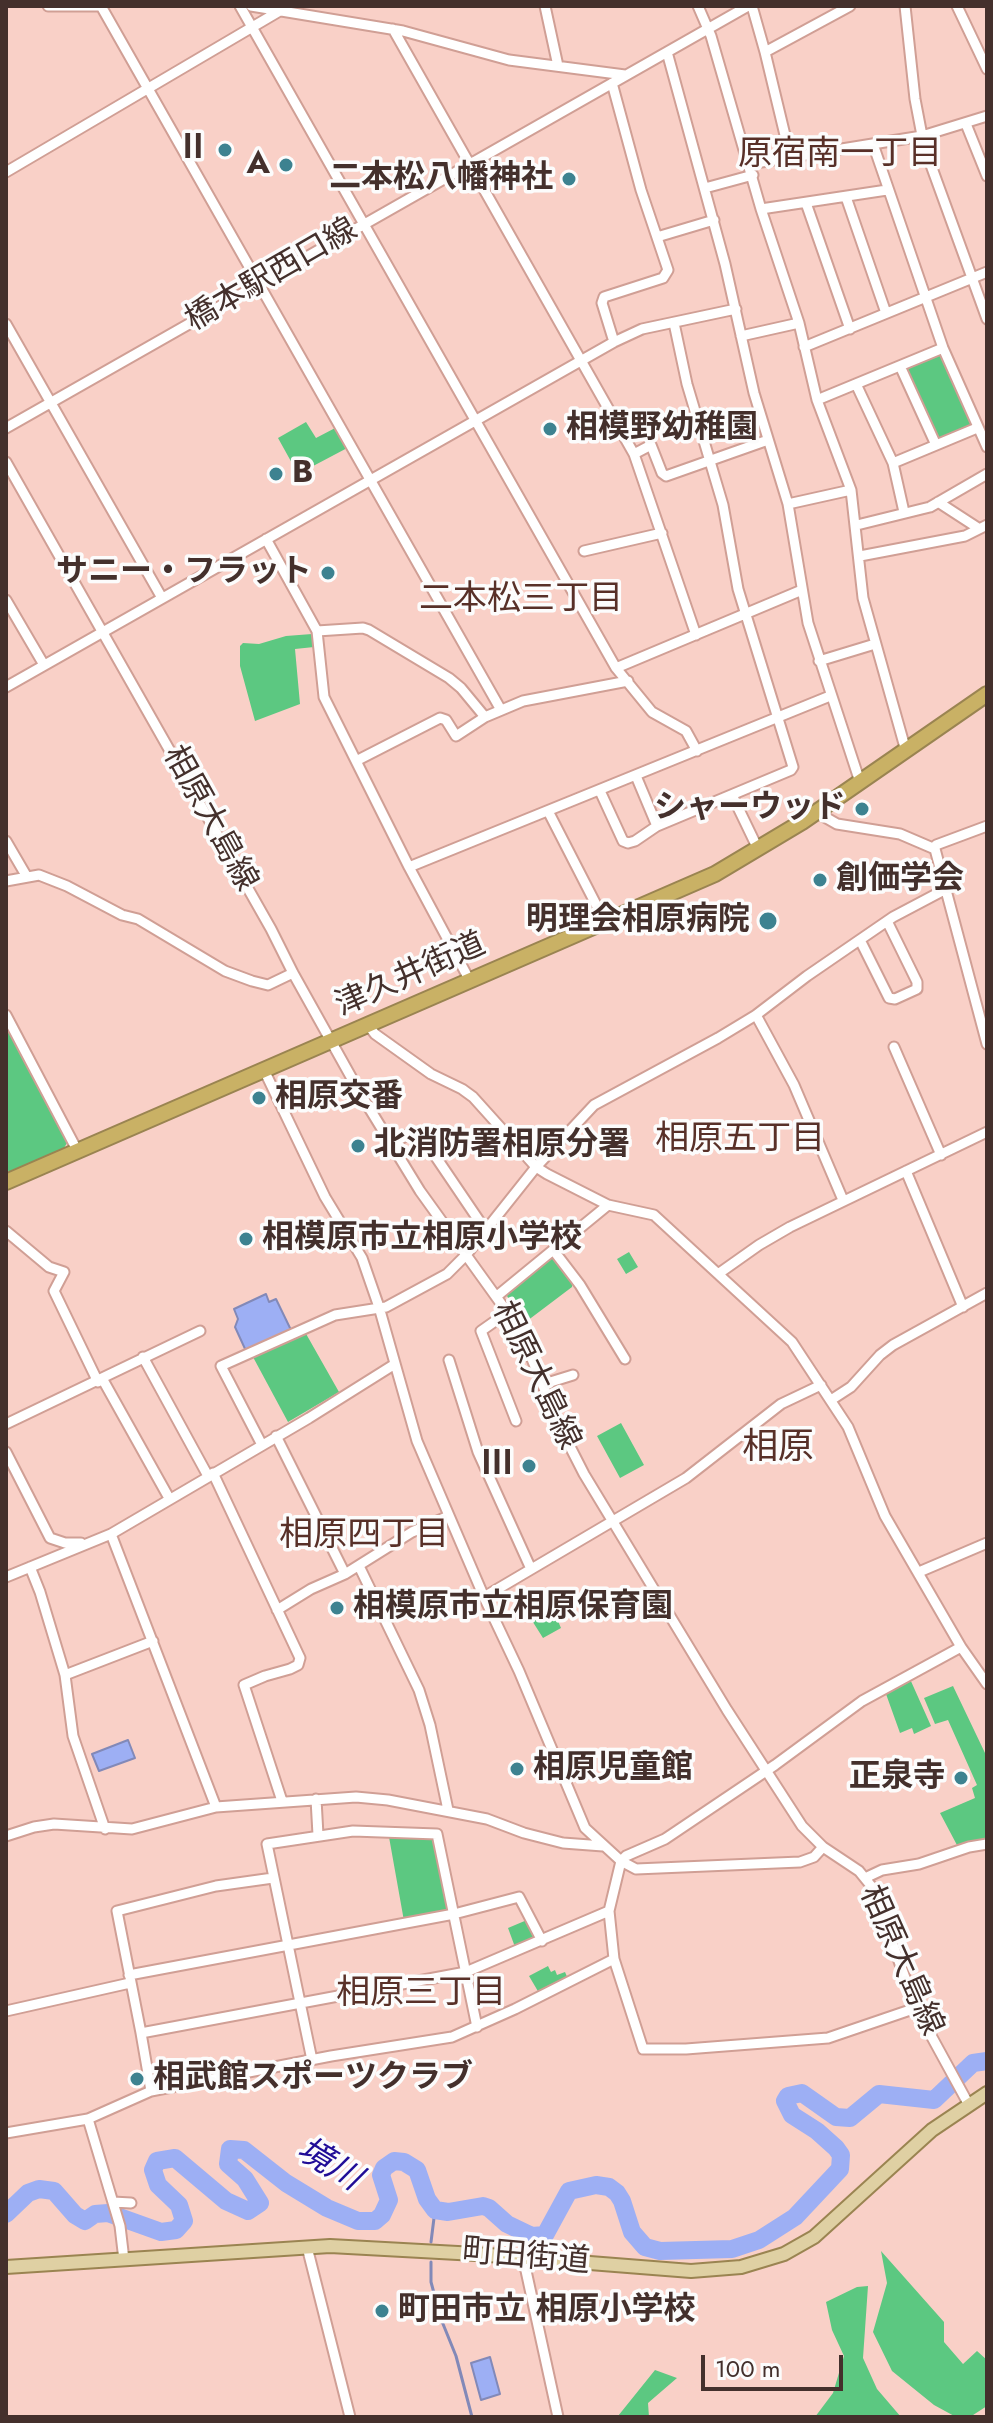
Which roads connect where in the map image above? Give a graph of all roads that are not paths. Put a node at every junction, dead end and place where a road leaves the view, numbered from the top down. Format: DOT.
graph roads {
  1 [pos="48,6"];
  2 [pos="102,6"];
  3 [pos="240,6"];
  4 [pos="251,6"];
  5 [pos="545,6"];
  6 [pos="698,6"];
  7 [pos="750,6"];
  8 [pos="850,6"];
  9 [pos="905,6"];
  10 [pos="957,6"];
  11 [pos="283,8"];
  12 [pos="253,28"];
  13 [pos="708,28"];
  14 [pos="393,29"];
  15 [pos="667,52"];
  16 [pos="765,52"];
  17 [pos="558,66"];
  18 [pos="987,69"];
  19 [pos="625,75"];
  20 [pos="612,83"];
  21 [pos="148,89"];
  22 [pos="987,116"];
  23 [pos="966,124"];
  24 [pos="922,136"];
  25 [pos="873,144"];
  26 [pos="790,156"];
  27 [pos="469,164"];
  28 [pos="749,164"];
  29 [pos="6,172"];
  30 [pos="753,175"];
  31 [pos="987,176"];
  32 [pos="705,188"];
  33 [pos="887,190"];
  34 [pos="846,197"];
  35 [pos="806,203"];
  36 [pos="761,209"];
  37 [pos="714,220"];
  38 [pos="364,224"];
  39 [pos="657,237"];
  40 [pos="987,272"];
  41 [pos="971,278"];
  42 [pos="259,284"];
  43 [pos="925,297"];
  44 [pos="736,309"];
  45 [pos="886,313"];
  46 [pos="987,319"];
  47 [pos="674,323"];
  48 [pos="799,323"];
  49 [pos="6,324"];
  50 [pos="850,329"];
  51 [pos="741,336"];
  52 [pos="614,342"];
  53 [pos="804,347"];
  54 [pos="943,348"];
  55 [pos="581,360"];
  56 [pos="900,366"];
  57 [pos="856,384"];
  58 [pos="817,400"];
  59 [pos="50,402"];
  60 [pos="475,420"];
  61 [pos="6,428"];
  62 [pos="977,428"];
  63 [pos="768,440"];
  64 [pos="936,445"];
  65 [pos="987,447"];
  66 [pos="634,454"];
  67 [pos="711,460"];
  68 [pos="6,462"];
  69 [pos="893,463"];
  70 [pos="987,474"];
  71 [pos="370,480"];
  72 [pos="851,490"];
  73 [pos="938,502"];
  74 [pos="788,504"];
  75 [pos="904,512"];
  76 [pos="857,525"];
  77 [pos="983,527"];
  78 [pos="662,533"];
  79 [pos="266,539"];
  80 [pos="584,551"];
  81 [pos="860,556"];
  82 [pos="802,590"];
  83 [pos="162,598"];
  84 [pos="6,600"];
  85 [pos="746,615"];
  86 [pos="317,631"];
  87 [pos="103,632"];
  88 [pos="696,635"];
  89 [pos="875,644"];
  90 [pos="819,661"];
  91 [pos="44,665"];
  92 [pos="616,668"];
  93 [pos="628,681"];
  94 [pos="6,687"];
  95 [pos="987,694"];
  96 [pos="830,696"];
  97 [pos="501,710"];
  98 [pos="485,717"];
  99 [pos="778,717"];
  100 [pos="697,751"];
  101 [pos="906,751"];
  102 [pos="356,761"];
  103 [pos="636,776"];
  104 [pos="860,782"];
  105 [pos="600,791"];
  106 [pos="732,795"];
  107 [pos="548,811"];
  108 [pos="816,812"];
  109 [pos="657,826"];
  110 [pos="987,826"];
  111 [pos="6,841"];
  112 [pos="758,849"];
  113 [pos="935,849"];
  114 [pos="409,867"];
  115 [pos="27,877"];
  116 [pos="6,881"];
  117 [pos="946,889"];
  118 [pos="887,921"];
  119 [pos="605,922"];
  120 [pos="860,940"];
  121 [pos="293,973"];
  122 [pos="470,981"];
  123 [pos="6,1015"];
  124 [pos="756,1015"];
  125 [pos="368,1025"];
  126 [pos="330,1042"];
  127 [pos="987,1044"];
  128 [pos="894,1047"];
  129 [pos="264,1070"];
  130 [pos="987,1132"];
  131 [pos="391,1144"];
  132 [pos="77,1150"];
  133 [pos="941,1155"];
  134 [pos="536,1167"];
  135 [pos="906,1171"];
  136 [pos="6,1182"];
  137 [pos="843,1200"];
  138 [pos="608,1205"];
  139 [pos="6,1231"];
  140 [pos="486,1231"];
  141 [pos="554,1251"];
  142 [pos="466,1255"];
  143 [pos="718,1274"];
  144 [pos="987,1293"];
  145 [pos="497,1296"];
  146 [pos="379,1307"];
  147 [pos="963,1307"];
  148 [pos="508,1312"];
  149 [pos="200,1331"];
  150 [pos="143,1357"];
  151 [pos="625,1359"];
  152 [pos="449,1360"];
  153 [pos="395,1364"];
  154 [pos="573,1375"];
  155 [pos="100,1381"];
  156 [pos="544,1384"];
  157 [pos="821,1385"];
  158 [pos="831,1400"];
  159 [pos="516,1421"];
  160 [pos="6,1424"];
  161 [pos="276,1436"];
  162 [pos="262,1445"];
  163 [pos="6,1452"];
  164 [pos="210,1474"];
  165 [pos="169,1498"];
  166 [pos="449,1516"];
  167 [pos="612,1520"];
  168 [pos="111,1534"];
  169 [pos="92,1541"];
  170 [pos="987,1543"];
  171 [pos="359,1566"];
  172 [pos="30,1567"];
  173 [pos="531,1569"];
  174 [pos="919,1572"];
  175 [pos="345,1574"];
  176 [pos="6,1577"];
  177 [pos="484,1597"];
  178 [pos="277,1610"];
  179 [pos="153,1641"];
  180 [pos="961,1647"];
  181 [pos="65,1675"];
  182 [pos="987,1684"];
  183 [pos="765,1771"];
  184 [pos="316,1799"];
  185 [pos="282,1801"];
  186 [pos="216,1807"];
  187 [pos="448,1810"];
  188 [pos="105,1829"];
  189 [pos="318,1835"];
  190 [pos="6,1836"];
  191 [pos="987,1844"];
  192 [pos="603,1846"];
  193 [pos="823,1847"];
  194 [pos="621,1861"];
  195 [pos="273,1878"];
  196 [pos="865,1878"];
  197 [pos="609,1911"];
  198 [pos="454,1914"];
  199 [pos="542,1941"];
  200 [pos="287,1945"];
  201 [pos="614,1959"];
  202 [pos="466,1972"];
  203 [pos="130,1979"];
  204 [pos="300,2003"];
  205 [pos="916,2008"];
  206 [pos="6,2011"];
  207 [pos="477,2027"];
  208 [pos="141,2033"];
  209 [pos="312,2060"];
  210 [pos="151,2091"];
  211 [pos="987,2093"];
  212 [pos="969,2105"];
  213 [pos="88,2119"];
  214 [pos="6,2133"];
  215 [pos="114,2203"];
  216 [pos="131,2203"];
  217 [pos="307,2247"];
  218 [pos="523,2257"];
  219 [pos="124,2260"];
  220 [pos="6,2267"];
  221 [pos="350,2417"];
  222 [pos="558,2417"];
  1 -- 2 [label="street"];
  2 -- 21 [label="street"];
  3 -- 12 [label="street"];
  4 -- 11 [label="street"];
  5 -- 17 [label="street"];
  6 -- 13 [label="street"];
  7 -- 13 [label="street, 橋本駅西口線"];
  7 -- 16 [label="street"];
  8 -- 16 [label="street"];
  9 -- 24 [label="street"];
  10 -- 18 [label="street"];
  11 -- 12 [label="street"];
  11 -- 14 [label="street"];
  12 -- 21 [label="street"];
  12 -- 38 [label="street"];
  13 -- 15 [label="street, 橋本駅西口線"];
  13 -- 28 [label="street"];
  14 -- 17 [label="street"];
  14 -- 27 [label="street"];
  15 -- 19 [label="street, 橋本駅西口線"];
  15 -- 32 [label="street"];
  16 -- 26 [label="street"];
  17 -- 19 [label="street"];
  19 -- 20 [label="street, 橋本駅西口線"];
  20 -- 27 [label="street, 橋本駅西口線"];
  20 -- 39 [label="street"];
  21 -- 29 [label="street"];
  21 -- 42 [label="street"];
  22 -- 23 [label="street"];
  23 -- 24 [label="street"];
  23 -- 31 [label="street"];
  24 -- 25 [label="street"];
  24 -- 41 [label="street"];
  25 -- 26 [label="street"];
  25 -- 33 [label="street"];
  26 -- 28 [label="street"];
  27 -- 38 [label="street, 橋本駅西口線"];
  27 -- 55 [label="street"];
  28 -- 30 [label="street"];
  30 -- 32 [label="street"];
  30 -- 36 [label="street"];
  32 -- 37 [label="street"];
  33 -- 34 [label="street"];
  33 -- 43 [label="street"];
  34 -- 35 [label="street"];
  34 -- 45 [label="street"];
  35 -- 36 [label="street"];
  35 -- 50 [label="street"];
  36 -- 48 [label="street"];
  37 -- 39 [label="street"];
  37 -- 44 [label="street"];
  38 -- 42 [label="street, 橋本駅西口線"];
  38 -- 60 [label="street"];
  39 -- 52 [label="street"];
  40 -- 41 [label="street"];
  41 -- 43 [label="street"];
  41 -- 46 [label="street"];
  42 -- 59 [label="street, 橋本駅西口線"];
  42 -- 71 [label="street"];
  43 -- 45 [label="street"];
  43 -- 54 [label="street"];
  44 -- 47 [label="street"];
  44 -- 51 [label="street"];
  45 -- 50 [label="street"];
  47 -- 52 [label="street"];
  47 -- 67 [label="street"];
  48 -- 51 [label="street"];
  48 -- 53 [label="street"];
  49 -- 59 [label="street"];
  50 -- 53 [label="street"];
  51 -- 63 [label="street"];
  52 -- 55 [label="street"];
  53 -- 58 [label="street"];
  54 -- 56 [label="street"];
  54 -- 62 [label="street"];
  55 -- 60 [label="street"];
  55 -- 66 [label="street"];
  56 -- 57 [label="street"];
  56 -- 64 [label="street"];
  57 -- 58 [label="street"];
  57 -- 69 [label="street"];
  58 -- 72 [label="street"];
  59 -- 61 [label="street, 橋本駅西口線"];
  59 -- 83 [label="street"];
  60 -- 71 [label="street"];
  60 -- 92 [label="street"];
  62 -- 64 [label="street"];
  62 -- 65 [label="street"];
  63 -- 67 [label="street"];
  63 -- 74 [label="street"];
  64 -- 69 [label="street"];
  66 -- 67 [label="street"];
  66 -- 78 [label="street"];
  67 -- 85 [label="street"];
  68 -- 87 [label="street, 相原大島線"];
  69 -- 75 [label="street"];
  70 -- 73 [label="street"];
  71 -- 79 [label="street"];
  71 -- 97 [label="street"];
  72 -- 74 [label="street"];
  72 -- 76 [label="street"];
  73 -- 75 [label="street"];
  73 -- 77 [label="street"];
  74 -- 82 [label="street"];
  75 -- 76 [label="street"];
  76 -- 81 [label="street"];
  77 -- 81 [label="street"];
  78 -- 80 [label="street"];
  78 -- 88 [label="street"];
  79 -- 83 [label="street"];
  79 -- 86 [label="street"];
  81 -- 89 [label="street"];
  82 -- 85 [label="street"];
  82 -- 90 [label="street"];
  83 -- 87 [label="street"];
  84 -- 91 [label="street"];
  85 -- 88 [label="street"];
  85 -- 99 [label="street"];
  86 -- 98 [label="street"];
  86 -- 102 [label="street"];
  87 -- 91 [label="street"];
  87 -- 121 [label="street, 相原大島線"];
  88 -- 92 [label="street"];
  89 -- 90 [label="street"];
  89 -- 101 [label="street"];
  90 -- 96 [label="street"];
  91 -- 94 [label="street"];
  92 -- 93 [label="street"];
  93 -- 97 [label="street"];
  93 -- 100 [label="street"];
  95 -- 101 [label="highway, 津久井街道"];
  96 -- 99 [label="street"];
  96 -- 104 [label="street"];
  97 -- 98 [label="street"];
  98 -- 102 [label="street"];
  99 -- 100 [label="street"];
  99 -- 106 [label="street"];
  100 -- 103 [label="street"];
  101 -- 104 [label="highway, 津久井街道"];
  102 -- 114 [label="street"];
  103 -- 105 [label="street"];
  103 -- 109 [label="street"];
  104 -- 108 [label="highway, 津久井街道"];
  105 -- 107 [label="street"];
  105 -- 109 [label="street"];
  106 -- 109 [label="street"];
  106 -- 112 [label="street"];
  107 -- 114 [label="street"];
  107 -- 119 [label="street"];
  108 -- 112 [label="highway, 津久井街道"];
  108 -- 113 [label="street"];
  110 -- 113 [label="street"];
  111 -- 115 [label="street"];
  112 -- 119 [label="highway, 津久井街道"];
  113 -- 117 [label="street"];
  114 -- 122 [label="street"];
  115 -- 116 [label="street"];
  115 -- 121 [label="street"];
  117 -- 118 [label="street"];
  117 -- 127 [label="street"];
  118 -- 120 [label="street"];
  118 -- 120 [label="street"];
  119 -- 122 [label="highway, 津久井街道"];
  120 -- 124 [label="street"];
  121 -- 126 [label="street, 相原大島線"];
  122 -- 125 [label="highway, 津久井街道"];
  123 -- 132 [label="street"];
  124 -- 134 [label="street"];
  124 -- 137 [label="street"];
  125 -- 126 [label="highway, 津久井街道"];
  125 -- 134 [label="street"];
  126 -- 129 [label="highway, 津久井街道"];
  126 -- 131 [label="street, 相原大島線"];
  128 -- 133 [label="street"];
  129 -- 132 [label="highway, 津久井街道"];
  129 -- 146 [label="street"];
  130 -- 133 [label="street"];
  131 -- 140 [label="street"];
  131 -- 142 [label="street, 相原大島線"];
  132 -- 136 [label="highway, 津久井街道"];
  133 -- 135 [label="street"];
  134 -- 138 [label="street"];
  134 -- 140 [label="street"];
  135 -- 137 [label="street"];
  135 -- 147 [label="street"];
  137 -- 143 [label="street"];
  138 -- 141 [label="street"];
  138 -- 143 [label="street"];
  139 -- 155 [label="street"];
  140 -- 142 [label="street"];
  141 -- 145 [label="street"];
  141 -- 151 [label="street"];
  142 -- 145 [label="street, 相原大島線"];
  142 -- 146 [label="street"];
  143 -- 157 [label="street"];
  144 -- 147 [label="street"];
  145 -- 148 [label="street, 相原大島線"];
  146 -- 153 [label="street"];
  146 -- 162 [label="street"];
  147 -- 158 [label="street"];
  148 -- 156 [label="street, 相原大島線"];
  148 -- 159 [label="street"];
  149 -- 150 [label="street"];
  150 -- 155 [label="street"];
  150 -- 164 [label="street"];
  152 -- 173 [label="street"];
  153 -- 161 [label="street"];
  153 -- 166 [label="street"];
  154 -- 156 [label="street"];
  155 -- 160 [label="street"];
  155 -- 165 [label="street"];
  156 -- 167 [label="street, 相原大島線"];
  157 -- 158 [label="street"];
  157 -- 167 [label="street"];
  158 -- 174 [label="street"];
  161 -- 162 [label="street"];
  161 -- 175 [label="street"];
  162 -- 164 [label="street"];
  163 -- 169 [label="street"];
  164 -- 165 [label="street"];
  164 -- 178 [label="street"];
  165 -- 168 [label="street"];
  166 -- 171 [label="street"];
  166 -- 177 [label="street"];
  167 -- 173 [label="street"];
  167 -- 183 [label="street, 相原大島線"];
  168 -- 169 [label="street"];
  168 -- 179 [label="street"];
  169 -- 172 [label="street"];
  170 -- 174 [label="street"];
  171 -- 175 [label="street"];
  171 -- 187 [label="street"];
  172 -- 176 [label="street"];
  172 -- 181 [label="street"];
  173 -- 177 [label="street"];
  174 -- 180 [label="street"];
  175 -- 178 [label="street"];
  177 -- 192 [label="street"];
  178 -- 185 [label="street"];
  179 -- 181 [label="street"];
  179 -- 186 [label="street"];
  180 -- 182 [label="street"];
  180 -- 183 [label="street"];
  181 -- 188 [label="street"];
  183 -- 193 [label="street, 相原大島線"];
  183 -- 194 [label="street"];
  184 -- 185 [label="street"];
  184 -- 187 [label="street"];
  184 -- 189 [label="street"];
  185 -- 186 [label="street"];
  186 -- 188 [label="street"];
  187 -- 192 [label="street"];
  188 -- 190 [label="street"];
  189 -- 195 [label="street"];
  189 -- 198 [label="street"];
  191 -- 196 [label="street"];
  192 -- 194 [label="street"];
  193 -- 194 [label="street"];
  193 -- 196 [label="street, 相原大島線"];
  194 -- 197 [label="street"];
  195 -- 200 [label="street"];
  195 -- 203 [label="street"];
  196 -- 205 [label="street, 相原大島線"];
  197 -- 199 [label="street"];
  197 -- 201 [label="street"];
  198 -- 199 [label="street"];
  198 -- 200 [label="street"];
  198 -- 202 [label="street"];
  199 -- 202 [label="street"];
  200 -- 203 [label="street"];
  200 -- 204 [label="street"];
  201 -- 205 [label="street"];
  201 -- 207 [label="street"];
  202 -- 204 [label="street"];
  202 -- 207 [label="street"];
  203 -- 206 [label="street"];
  203 -- 208 [label="street"];
  204 -- 208 [label="street"];
  204 -- 209 [label="street"];
  205 -- 212 [label="street, 相原大島線"];
  207 -- 209 [label="street"];
  208 -- 210 [label="street"];
  209 -- 210 [label="street"];
  210 -- 213 [label="street"];
  211 -- 212 [label="main road, 町田街道"];
  212 -- 218 [label="main road, 町田街道"];
  213 -- 214 [label="street"];
  213 -- 215 [label="street"];
  215 -- 216 [label="street"];
  215 -- 219 [label="street"];
  217 -- 218 [label="main road, 町田街道"];
  217 -- 219 [label="main road, 町田街道"];
  217 -- 221 [label="street"];
  218 -- 222 [label="street"];
  219 -- 220 [label="main road, 町田街道"];
}
